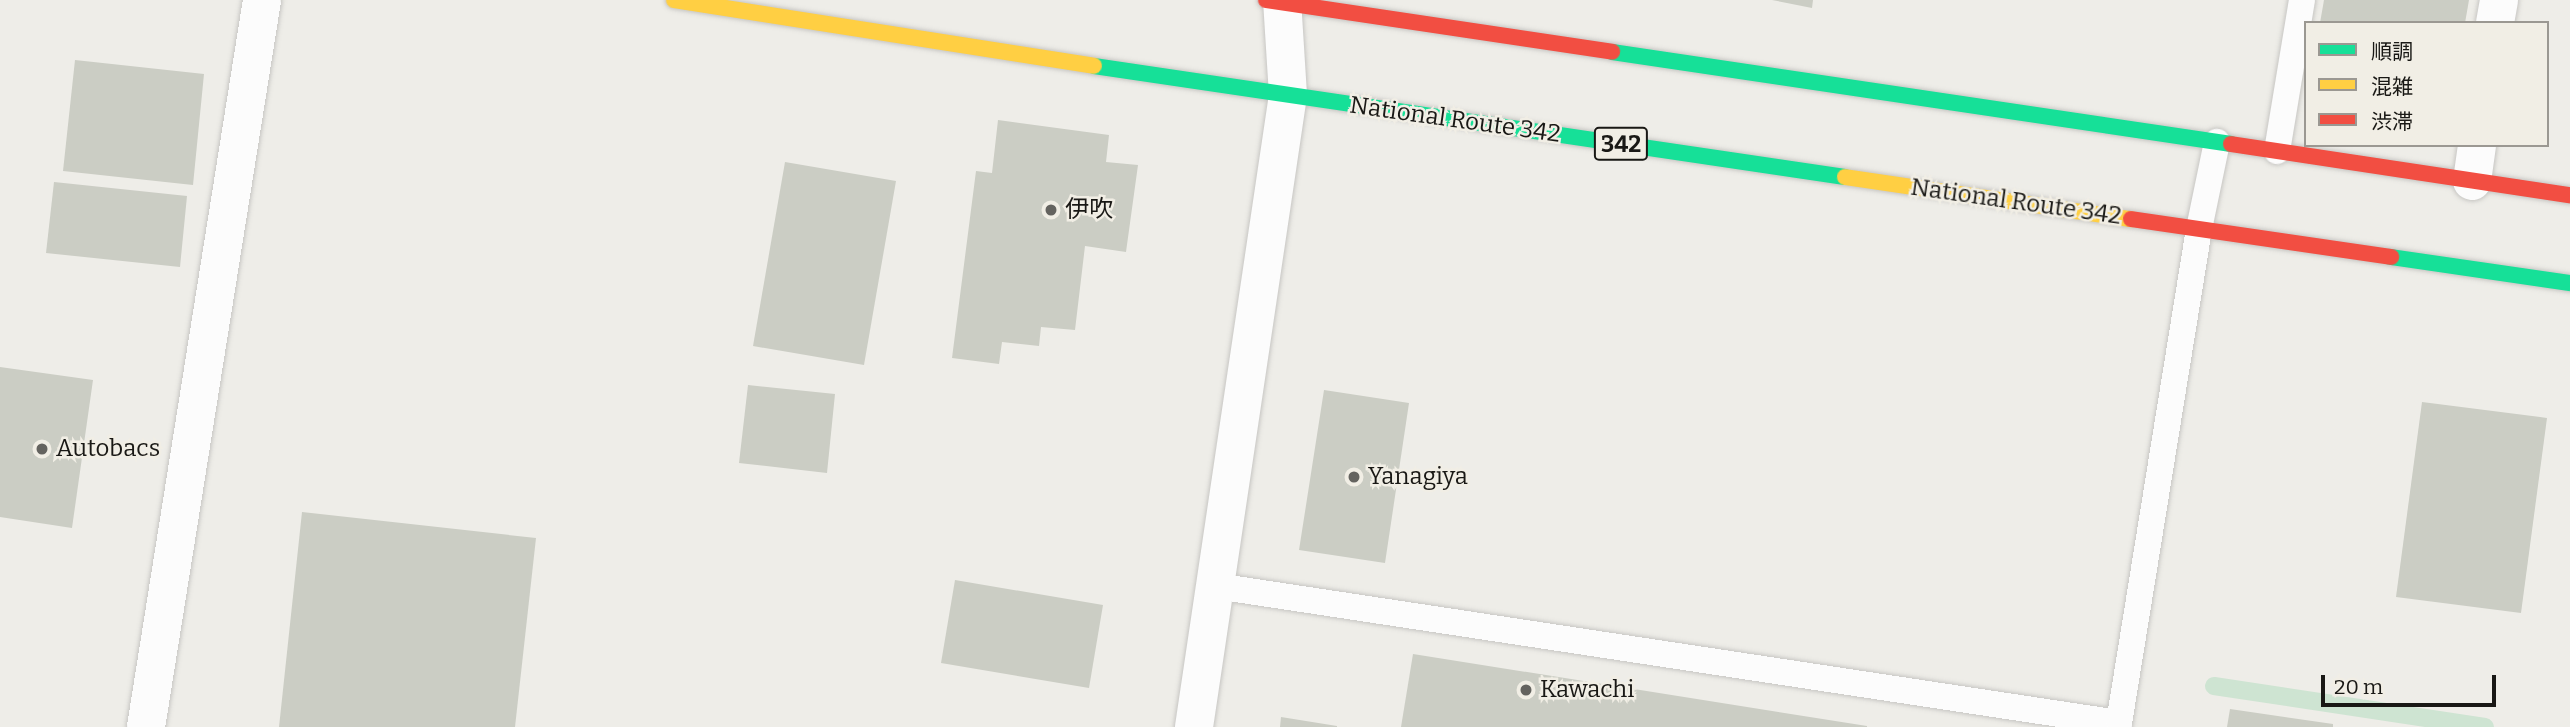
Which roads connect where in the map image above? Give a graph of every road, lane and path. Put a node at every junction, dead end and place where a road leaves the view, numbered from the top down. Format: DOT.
graph roads {
  1 [pos="262,0"];
  2 [pos="674,0"];
  3 [pos="2302,0"];
  4 [pos="2499,0"];
  5 [pos="1277,1"];
  6 [pos="2495,21"];
  7 [pos="1288,95"];
  8 [pos="2217,142"];
  9 [pos="2277,151"];
  10 [pos="2474,163"];
  11 [pos="2570,195"];
  12 [pos="2199,229"];
  13 [pos="2570,283"];
  14 [pos="1216,586"];
  15 [pos="2122,725"];
  16 [pos="146,727"];
  17 [pos="1194,727"];
  1 -- 16 [label="street"];
  2 -- 7 [label="highway, National Route 342 / 342"];
  3 -- 9 [label="lane"];
  4 -- 6 [label="street"];
  5 -- 7 [label="street"];
  5 -- 8 [label="highway"];
  7 -- 12 [label="highway, National Route 342 / 342"];
  7 -- 14 [label="street"];
  8 -- 9 [label="highway"];
  8 -- 12 [label="lane"];
  9 -- 10 [label="highway"];
  10 -- 11 [label="highway"];
  12 -- 13 [label="highway, National Route 342 / 342"];
  12 -- 15 [label="lane"];
  14 -- 15 [label="lane"];
  14 -- 17 [label="street"];
}
